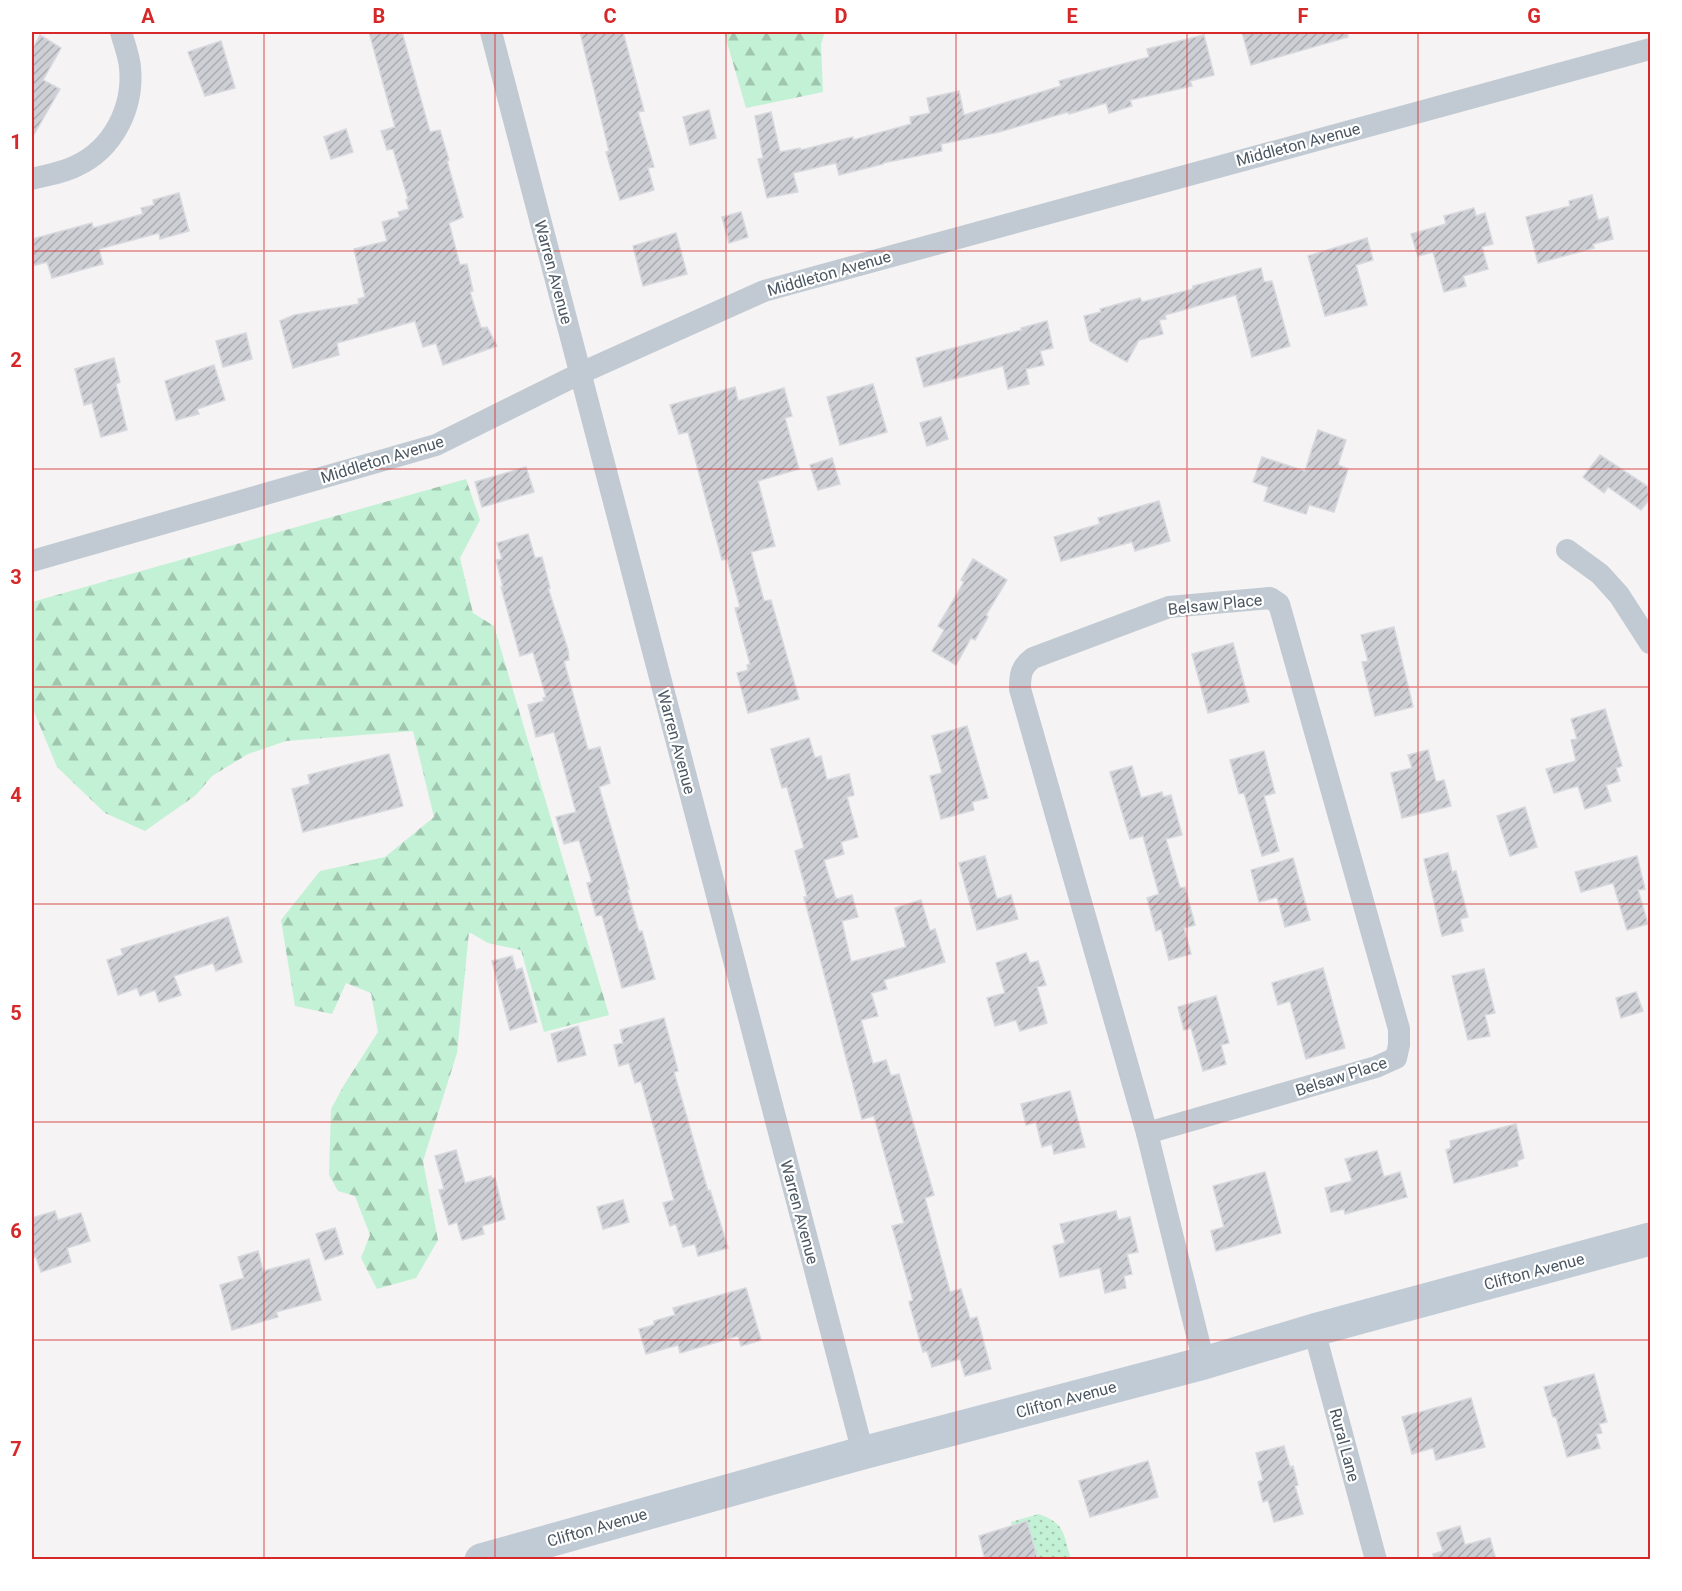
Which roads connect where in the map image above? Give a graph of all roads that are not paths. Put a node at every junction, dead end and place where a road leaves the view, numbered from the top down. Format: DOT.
graph roads {
  1 [pos="121,32"];
  2 [pos="491,32"];
  3 [pos="1650,49"];
  4 [pos="32,179"];
  5 [pos="581,373"];
  6 [pos="1567,550"];
  7 [pos="32,561"];
  8 [pos="1650,643"];
  9 [pos="1147,1133"];
  10 [pos="1650,1239"];
  11 [pos="1314,1330"];
  12 [pos="1204,1363"];
  13 [pos="863,1453"];
  14 [pos="481,1560"];
  15 [pos="1376,1560"];
  1 -- 4 [label="street"];
  2 -- 5 [label="street, Warren Avenue"];
  3 -- 5 [label="street, Middleton Avenue"];
  5 -- 7 [label="street, Middleton Avenue"];
  5 -- 13 [label="street, Warren Avenue"];
  6 -- 8 [label="street"];
  9 -- 9 [label="street, Belsaw Place"];
  9 -- 12 [label="street, Belsaw Place"];
  10 -- 11 [label="main road, Clifton Avenue"];
  11 -- 12 [label="main road, Clifton Avenue"];
  11 -- 15 [label="street, Rural Lane"];
  12 -- 13 [label="main road, Clifton Avenue"];
  13 -- 14 [label="main road, Clifton Avenue"];
}
